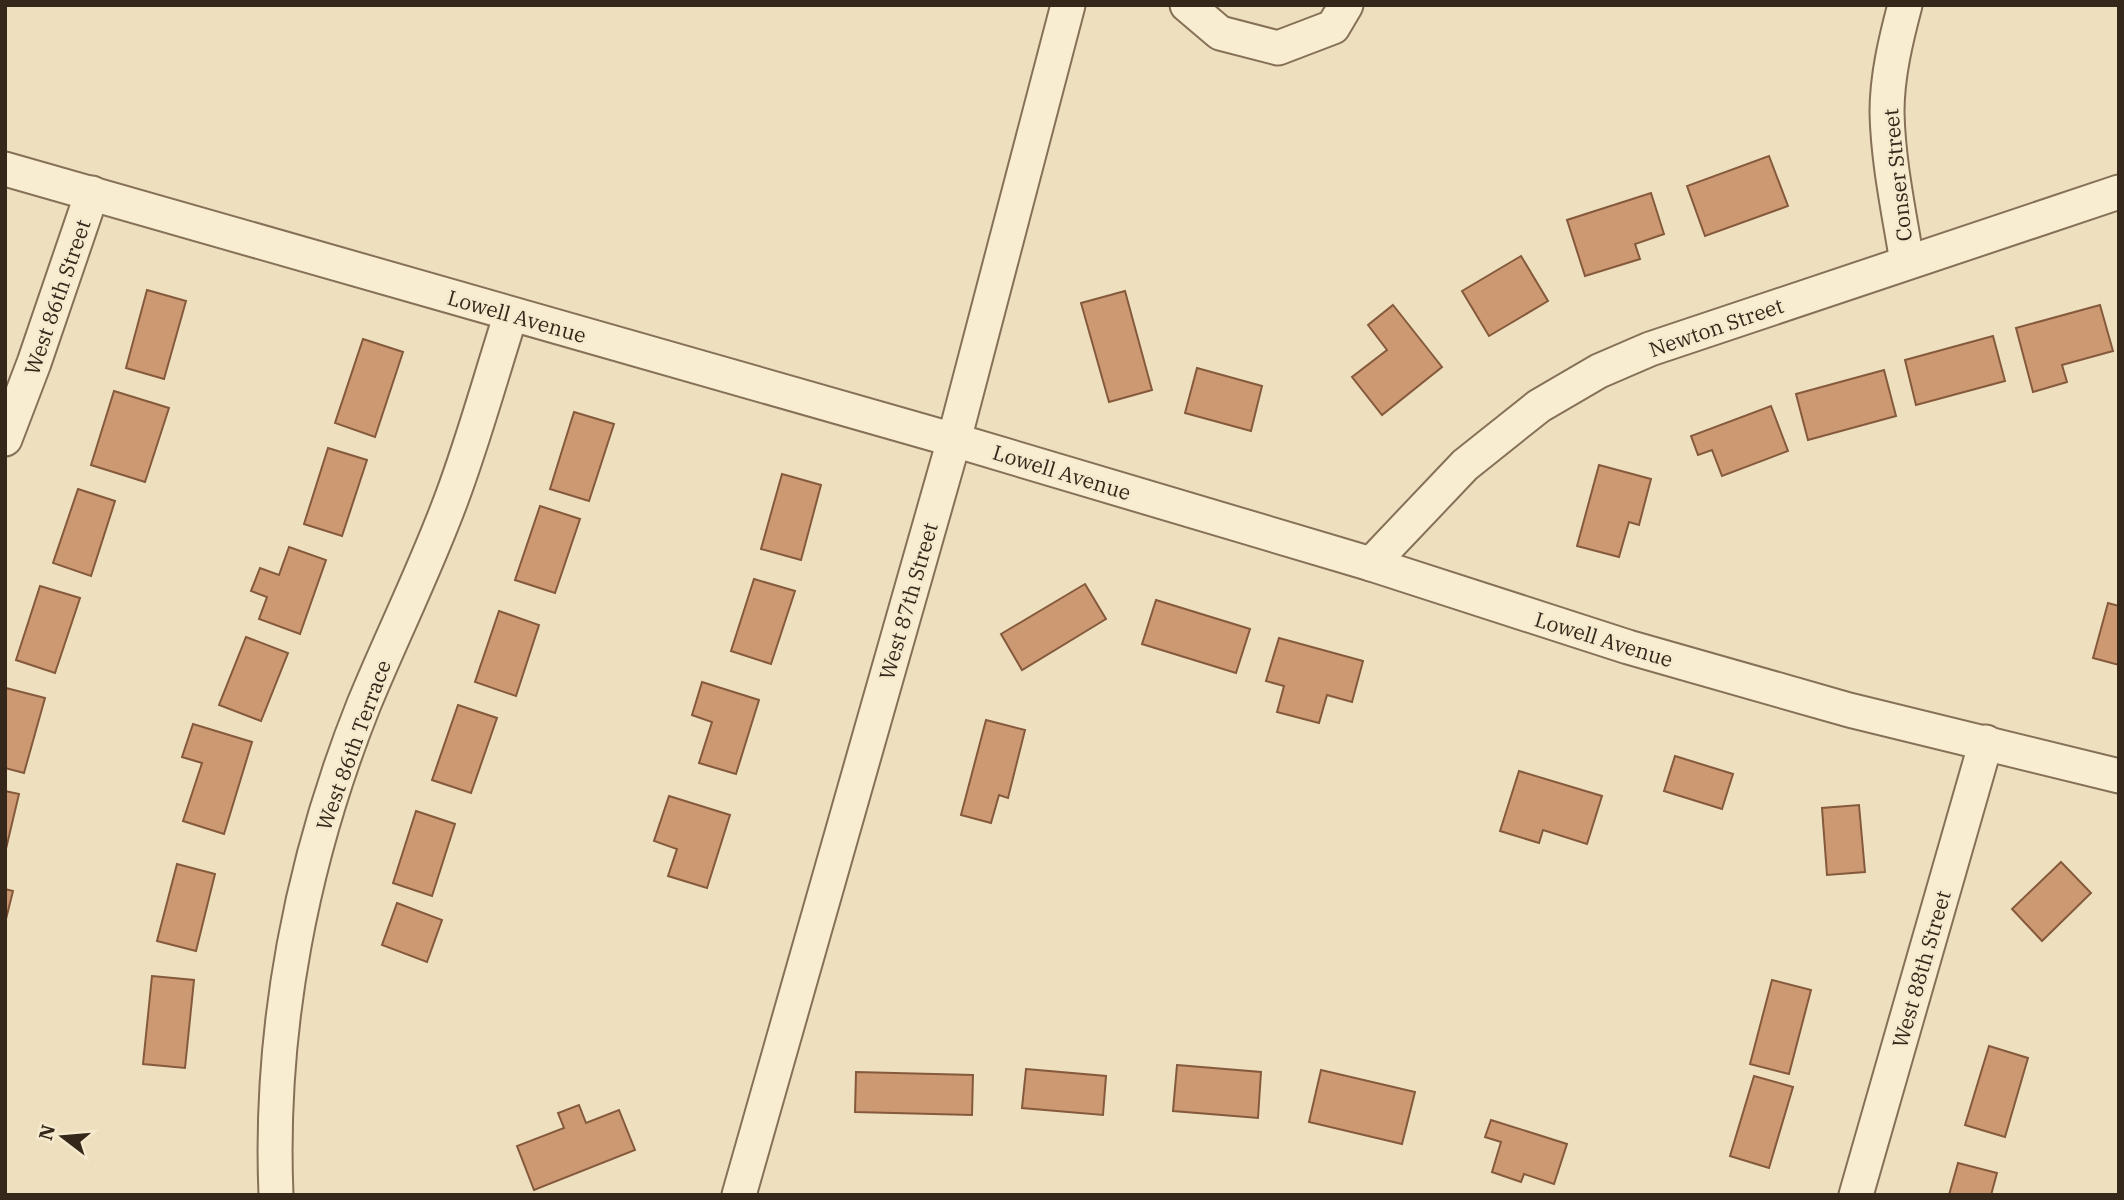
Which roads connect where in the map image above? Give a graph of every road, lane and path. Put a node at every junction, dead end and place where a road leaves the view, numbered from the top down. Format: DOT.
graph roads {
  1 [pos="1068,5"];
  2 [pos="1188,5"];
  3 [pos="1346,5"];
  4 [pos="1905,5"];
  5 [pos="5,169"];
  6 [pos="2119,192"];
  7 [pos="92,194"];
  8 [pos="1907,262"];
  9 [pos="511,314"];
  10 [pos="5,439"];
  11 [pos="954,440"];
  12 [pos="1371,564"];
  13 [pos="1986,742"];
  14 [pos="2119,776"];
  15 [pos="276,1195"];
  16 [pos="739,1195"];
  17 [pos="1856,1195"];
  1 -- 11 [label="street, West 87th Street"];
  2 -- 3 [label="street"];
  4 -- 8 [label="street, Conser Street"];
  5 -- 7 [label="street, Lowell Avenue"];
  6 -- 8 [label="street, Newton Street"];
  7 -- 9 [label="street, Lowell Avenue"];
  7 -- 10 [label="street, West 86th Street"];
  8 -- 12 [label="street, Newton Street"];
  9 -- 11 [label="street, Lowell Avenue"];
  9 -- 15 [label="street, West 86th Terrace"];
  11 -- 12 [label="street, Lowell Avenue"];
  11 -- 16 [label="street, West 87th Street"];
  12 -- 13 [label="street, Lowell Avenue"];
  13 -- 14 [label="street, Lowell Avenue"];
  13 -- 17 [label="street, West 88th Street"];
}
